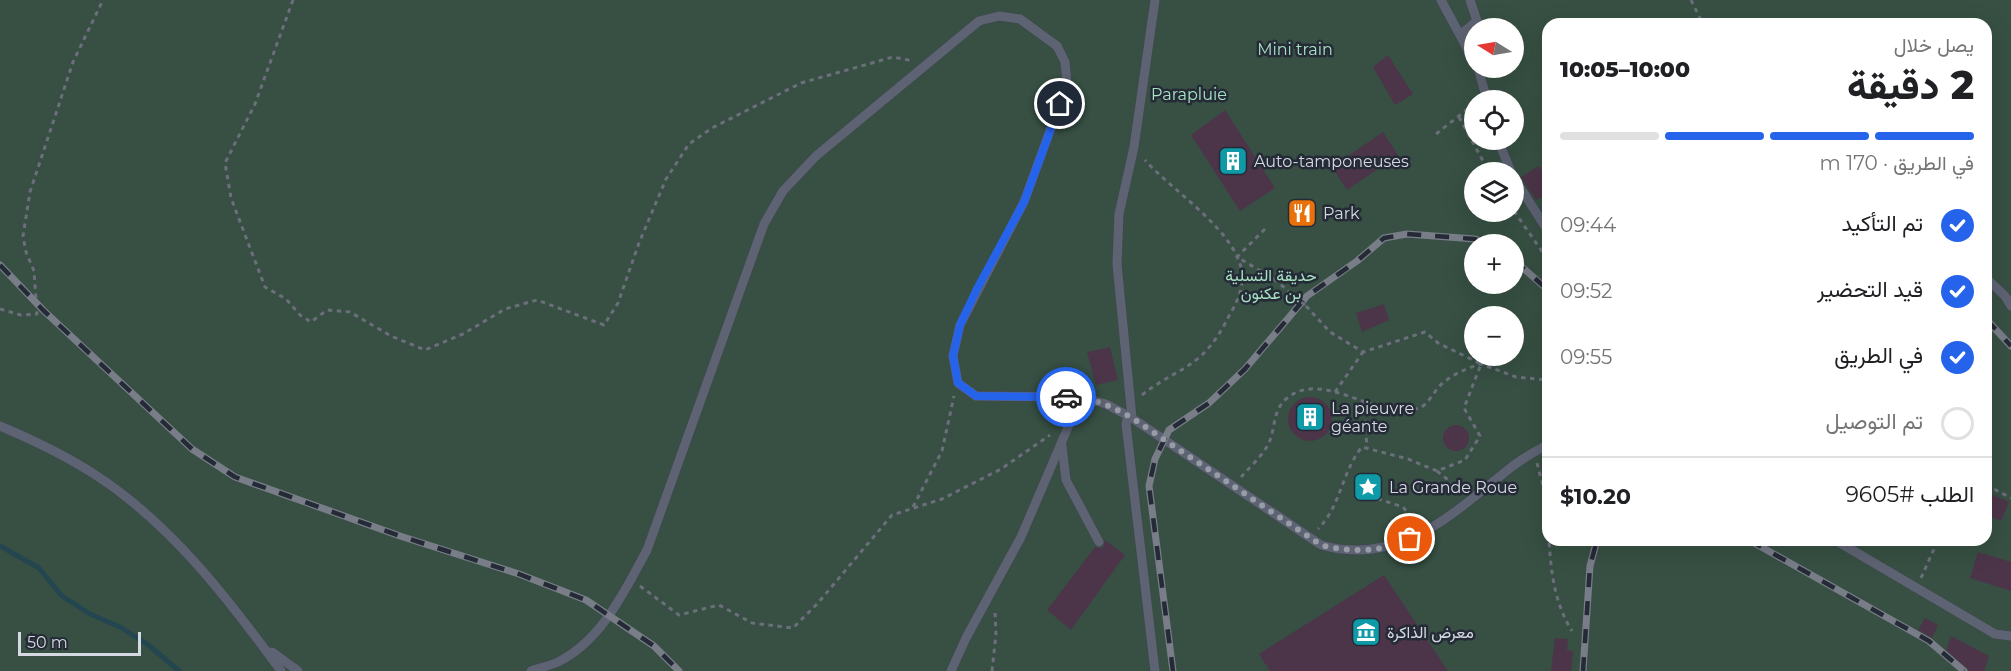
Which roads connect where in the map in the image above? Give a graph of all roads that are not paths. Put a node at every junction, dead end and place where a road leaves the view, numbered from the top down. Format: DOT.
graph roads {
  1 [pos="1155,0"];
  2 [pos="1441,0"];
  3 [pos="1470,0"];
  4 [pos="1461,34"];
  5 [pos="1464,40"];
  6 [pos="1524,194"];
  7 [pos="1542,222"];
  8 [pos="1992,284"];
  9 [pos="2011,306"];
  10 [pos="1081,397"];
  11 [pos="1130,417"];
  12 [pos="0,426"];
  13 [pos="1061,444"];
  14 [pos="1542,447"];
  15 [pos="1099,542"];
  16 [pos="1845,546"];
  17 [pos="1995,634"];
  18 [pos="2011,636"];
  19 [pos="257,638"];
  20 [pos="2011,642"];
  21 [pos="281,671"];
  22 [pos="298,671"];
  23 [pos="531,671"];
  24 [pos="951,671"];
  25 [pos="1155,671"];
  1 -- 11 [label="lane"];
  2 -- 4 [label="lane"];
  3 -- 4 [label="lane"];
  4 -- 5 [label="lane"];
  6 -- 7 [label="lane"];
  8 -- 9 [label="lane"];
  10 -- 11 [label="lane"];
  10 -- 13 [label="lane"];
  10 -- 23 [label="lane"];
  11 -- 14 [label="lane"];
  11 -- 25 [label="lane"];
  12 -- 19 [label="lane"];
  13 -- 15 [label="lane"];
  13 -- 24 [label="lane"];
  16 -- 17 [label="lane"];
  17 -- 18 [label="lane"];
  17 -- 20 [label="lane"];
  19 -- 21 [label="lane"];
  19 -- 22 [label="lane"];
}
